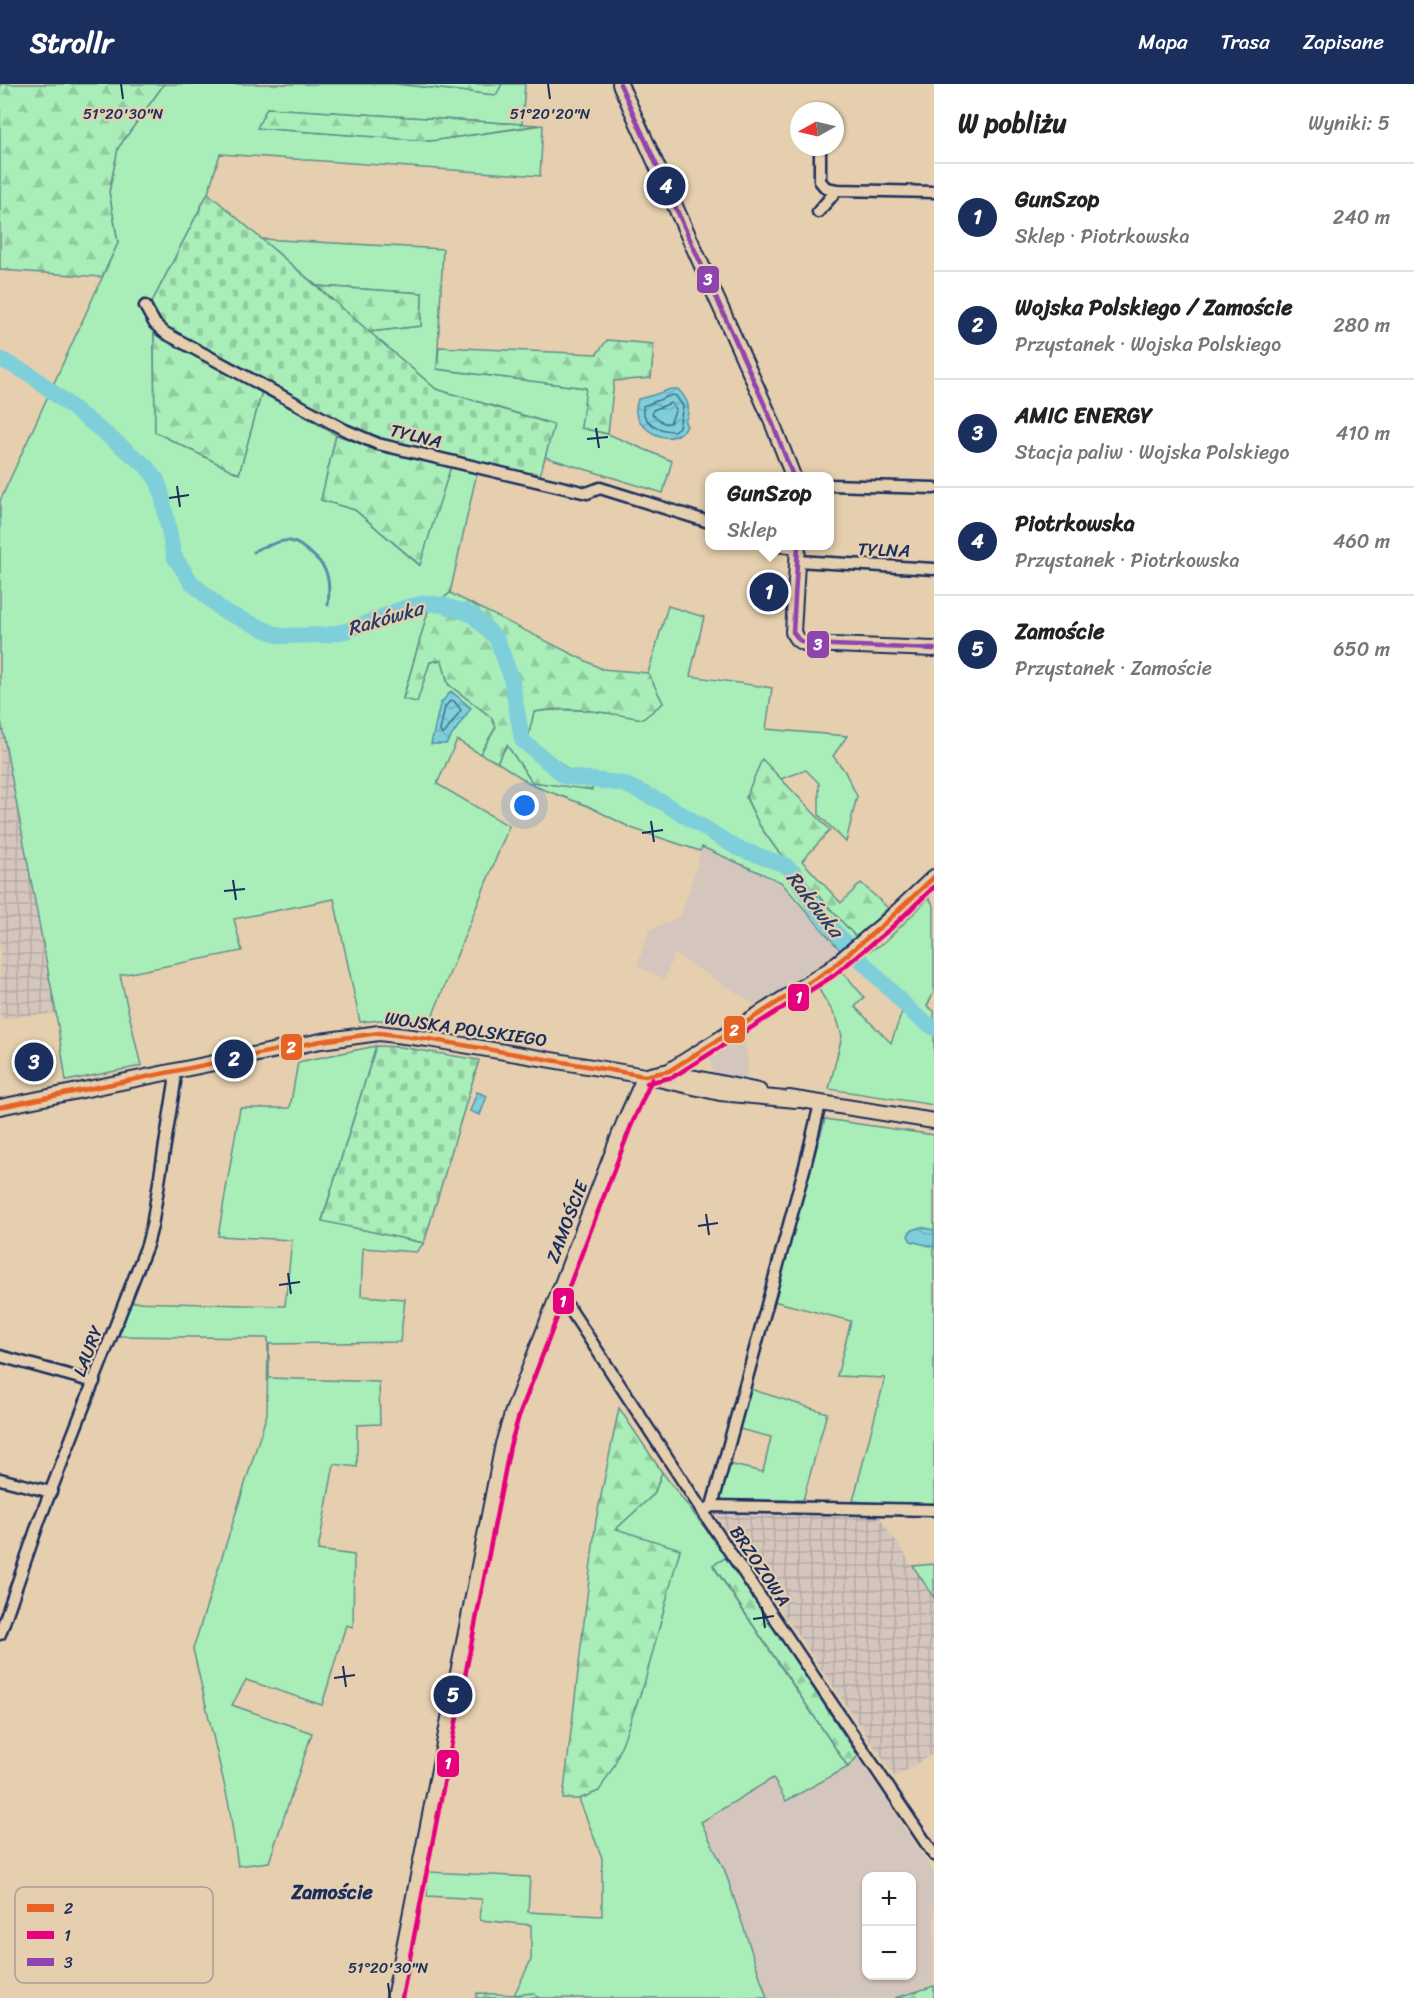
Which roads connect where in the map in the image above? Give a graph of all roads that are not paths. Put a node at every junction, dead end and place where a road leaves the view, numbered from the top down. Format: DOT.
graph roads {
  1 [pos="620,84"];
  2 [pos="820,156"];
  3 [pos="837,190"];
  4 [pos="934,192"];
  5 [pos="818,212"];
  6 [pos="146,306"];
  7 [pos="791,472"];
  8 [pos="834,485"];
  9 [pos="934,488"];
  10 [pos="705,521"];
  11 [pos="797,552"];
  12 [pos="934,569"];
  13 [pos="934,649"];
  14 [pos="934,877"];
  15 [pos="692,1057"];
  16 [pos="173,1072"];
  17 [pos="645,1076"];
  18 [pos="696,1078"];
  19 [pos="796,1100"];
  20 [pos="820,1104"];
  21 [pos="0,1107"];
  22 [pos="934,1121"];
  23 [pos="556,1299"];
  24 [pos="0,1356"];
  25 [pos="94,1382"];
  26 [pos="0,1479"];
  27 [pos="51,1492"];
  28 [pos="707,1509"];
  29 [pos="934,1510"];
  30 [pos="5,1601"];
  31 [pos="0,1634"];
  32 [pos="934,1855"];
  33 [pos="394,1998"];
  1 -- 7 [label="street"];
  2 -- 3 [label="street"];
  3 -- 4 [label="street"];
  3 -- 5 [label="street"];
  6 -- 10 [label="street, TYLNA"];
  8 -- 9 [label="street"];
  11 -- 12 [label="street, TYLNA"];
  11 -- 13 [label="street"];
  14 -- 15 [label="street"];
  15 -- 17 [label="street"];
  15 -- 18 [label="street"];
  16 -- 17 [label="street, WOJSKA POLSKIEGO"];
  16 -- 21 [label="street, WOJSKA POLSKIEGO"];
  16 -- 25 [label="street, LAURY"];
  17 -- 18 [label="street"];
  17 -- 19 [label="street"];
  17 -- 23 [label="street, ZAMOŚCIE"];
  18 -- 19 [label="street"];
  19 -- 20 [label="street"];
  20 -- 22 [label="street"];
  20 -- 28 [label="street"];
  23 -- 28 [label="street, BRZOZOWA"];
  23 -- 33 [label="street, ZAMOŚCIE"];
  24 -- 25 [label="street"];
  25 -- 27 [label="street, LAURY"];
  26 -- 27 [label="street"];
  27 -- 30 [label="street, LAURY"];
  28 -- 29 [label="street"];
  28 -- 32 [label="street, BRZOZOWA"];
  30 -- 31 [label="street, LAURY"];
}
